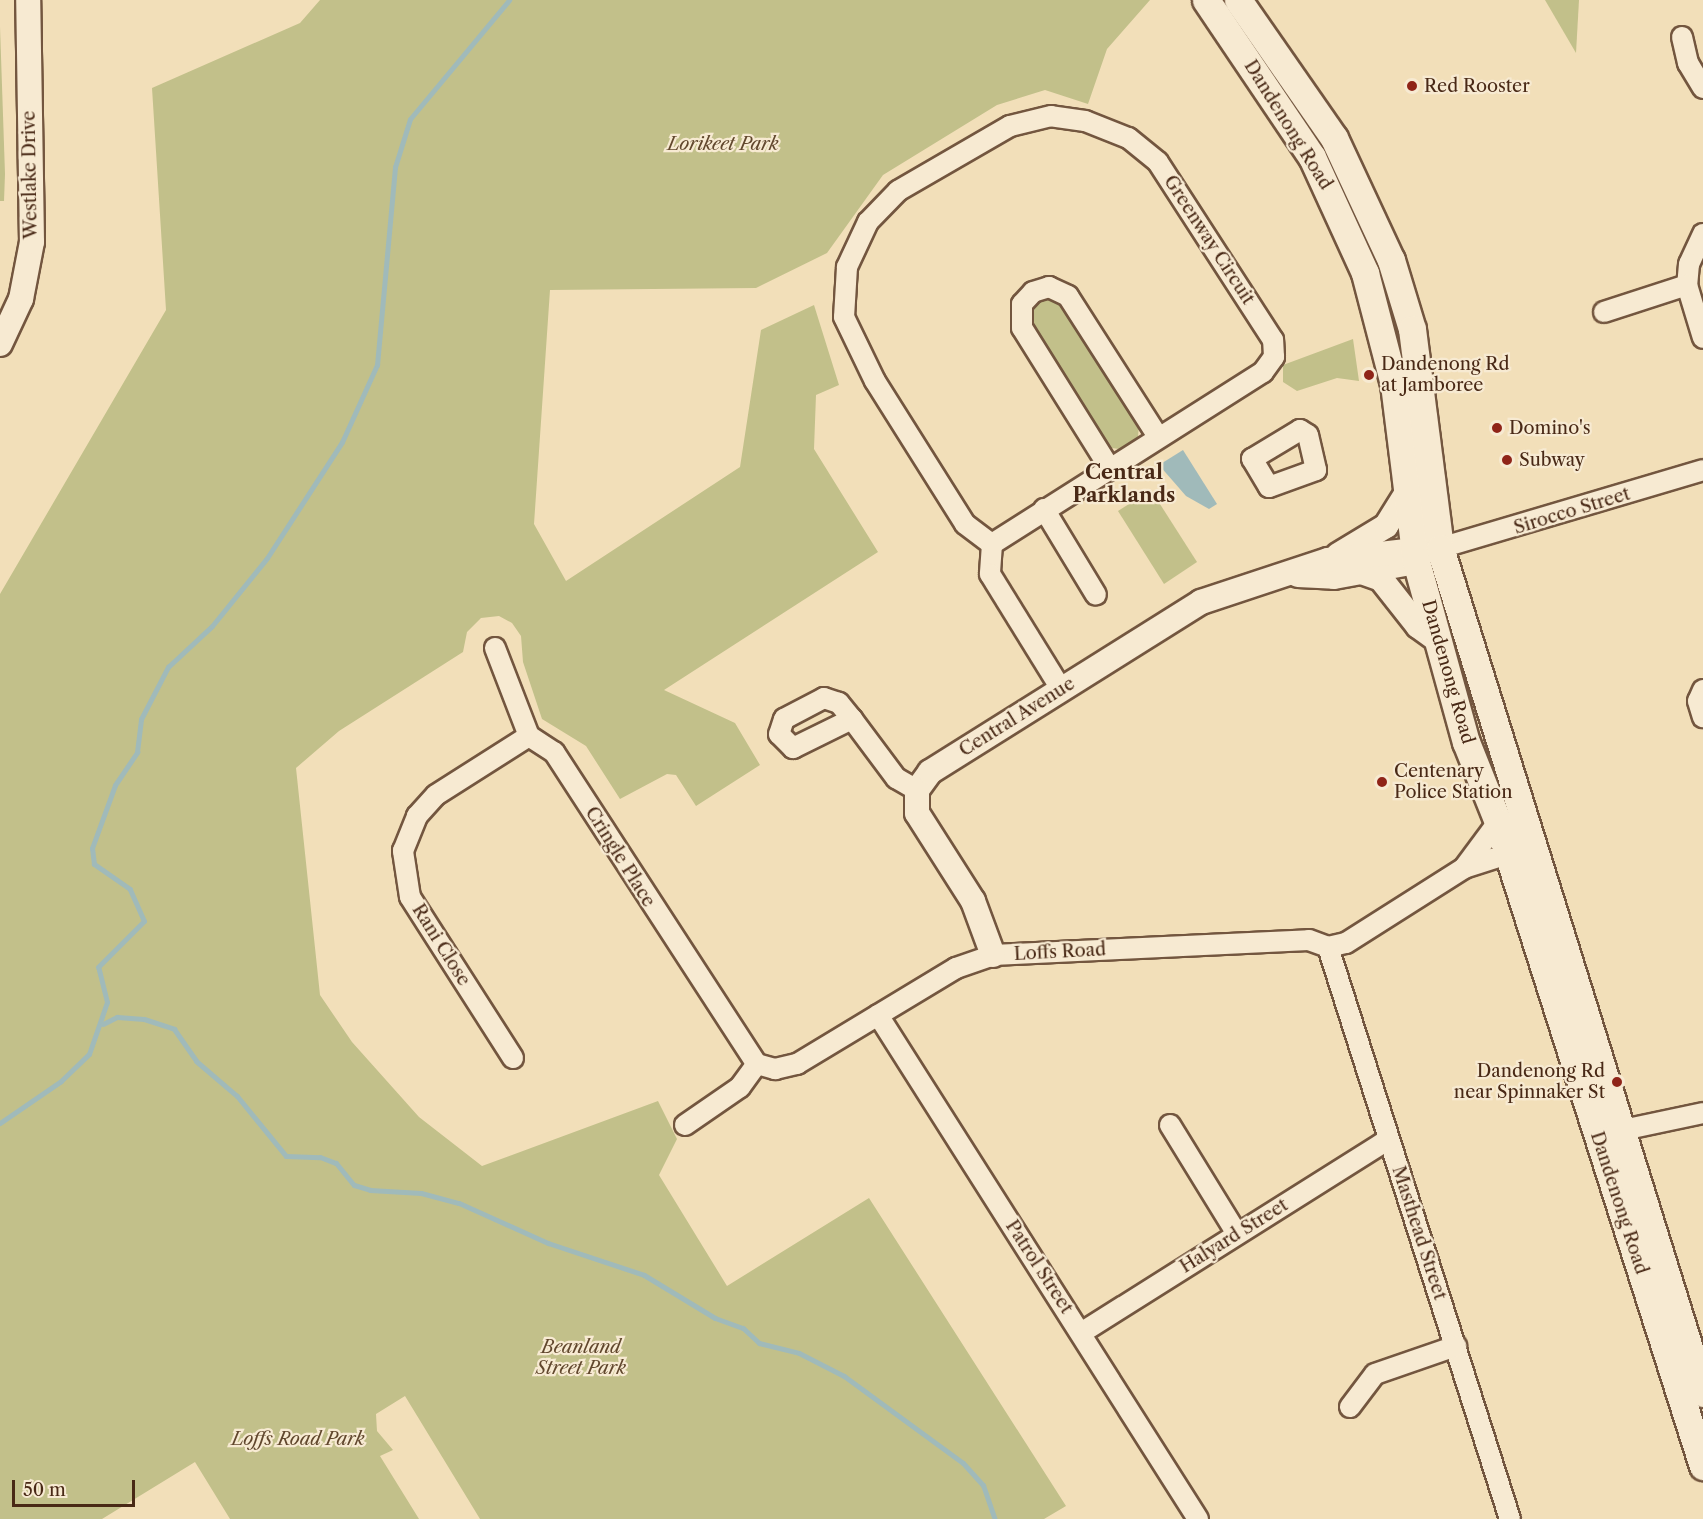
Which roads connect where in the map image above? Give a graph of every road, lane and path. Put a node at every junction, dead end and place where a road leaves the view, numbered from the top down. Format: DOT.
graph roads {
  1 [pos="28,0"];
  2 [pos="1206,0"];
  3 [pos="1238,0"];
  4 [pos="1682,37"];
  5 [pos="1703,88"];
  6 [pos="1703,234"];
  7 [pos="1687,285"];
  8 [pos="1604,312"];
  9 [pos="1703,338"];
  10 [pos="0,344"];
  11 [pos="1158,437"];
  12 [pos="1109,467"];
  13 [pos="1703,470"];
  14 [pos="1407,494"];
  15 [pos="1044,509"];
  16 [pos="992,544"];
  17 [pos="1424,553"];
  18 [pos="1328,560"];
  19 [pos="1364,573"];
  20 [pos="1289,574"];
  21 [pos="1101,601"];
  22 [pos="1440,642"];
  23 [pos="495,648"];
  24 [pos="1061,689"];
  25 [pos="1703,690"];
  26 [pos="1703,717"];
  27 [pos="852,719"];
  28 [pos="529,736"];
  29 [pos="917,790"];
  30 [pos="1498,822"];
  31 [pos="1528,836"];
  32 [pos="1508,854"];
  33 [pos="1464,868"];
  34 [pos="1328,947"];
  35 [pos="993,955"];
  36 [pos="878,1015"];
  37 [pos="513,1058"];
  38 [pos="757,1064"];
  39 [pos="1703,1113"];
  40 [pos="685,1125"];
  41 [pos="1170,1125"];
  42 [pos="1609,1133"];
  43 [pos="1388,1140"];
  44 [pos="1237,1234"];
  45 [pos="1081,1333"];
  46 [pos="1456,1346"];
  47 [pos="1703,1393"];
  48 [pos="1350,1407"];
  49 [pos="1703,1466"];
  50 [pos="1198,1519"];
  51 [pos="1509,1519"];
  1 -- 10 [label="street, Westlake Drive"];
  2 -- 14 [label="main road, Dandenong Road"];
  3 -- 17 [label="main road, Dandenong Road"];
  4 -- 5 [label="street"];
  6 -- 7 [label="street"];
  7 -- 8 [label="street"];
  7 -- 9 [label="street"];
  11 -- 12 [label="street, Greenway Circuit"];
  11 -- 12 [label="street"];
  11 -- 16 [label="street, Greenway Circuit"];
  12 -- 15 [label="street, Greenway Circuit"];
  13 -- 17 [label="street, Sirocco Street"];
  14 -- 17 [label="main road, Dandenong Road"];
  14 -- 18 [label="street, Central Avenue"];
  15 -- 16 [label="street, Greenway Circuit"];
  15 -- 21 [label="street"];
  16 -- 24 [label="street"];
  17 -- 18 [label="street, Central Avenue"];
  17 -- 19 [label="street, Central Avenue"];
  17 -- 22 [label="main road, Dandenong Road"];
  17 -- 31 [label="main road, Dandenong Road"];
  18 -- 20 [label="street, Central Avenue"];
  19 -- 20 [label="street, Central Avenue"];
  19 -- 22 [label="street"];
  20 -- 24 [label="street, Central Avenue"];
  22 -- 30 [label="main road, Dandenong Road"];
  23 -- 28 [label="street"];
  24 -- 29 [label="street, Central Avenue"];
  25 -- 26 [label="street"];
  27 -- 29 [label="street"];
  28 -- 37 [label="street, Rani Close"];
  28 -- 38 [label="street, Cringle Place"];
  29 -- 35 [label="street"];
  30 -- 32 [label="main road, Dandenong Road"];
  30 -- 33 [label="street"];
  31 -- 32 [label="street"];
  31 -- 42 [label="main road, Dandenong Road"];
  32 -- 33 [label="street"];
  32 -- 42 [label="main road, Dandenong Road"];
  33 -- 34 [label="street"];
  34 -- 35 [label="street, Loffs Road"];
  34 -- 43 [label="street, Masthead Street"];
  35 -- 36 [label="street, Loffs Road"];
  36 -- 38 [label="street, Loffs Road"];
  36 -- 45 [label="street, Patrol Street"];
  38 -- 40 [label="street"];
  39 -- 42 [label="street"];
  41 -- 44 [label="street"];
  42 -- 47 [label="main road, Dandenong Road"];
  42 -- 49 [label="main road, Dandenong Road"];
  43 -- 44 [label="street, Halyard Street"];
  43 -- 46 [label="street, Masthead Street"];
  44 -- 45 [label="street, Halyard Street"];
  45 -- 50 [label="street, Patrol Street"];
  46 -- 48 [label="street"];
  46 -- 51 [label="street, Masthead Street"];
}
